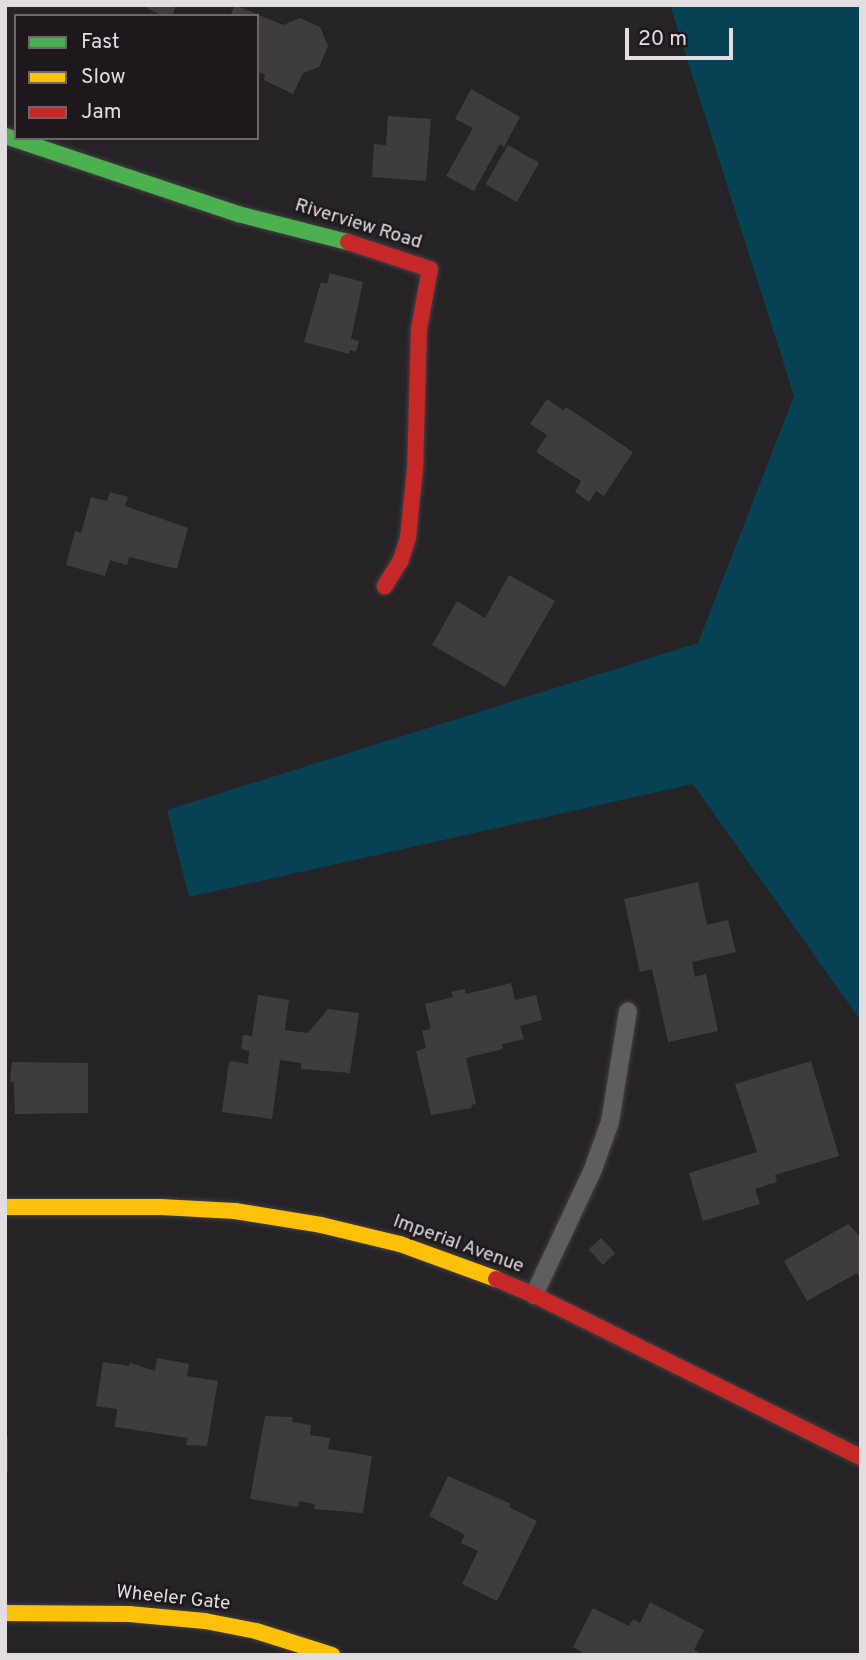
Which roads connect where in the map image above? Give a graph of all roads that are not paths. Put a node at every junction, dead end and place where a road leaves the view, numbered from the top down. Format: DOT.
graph roads {
  1 [pos="17,140"];
  2 [pos="385,586"];
  3 [pos="628,1011"];
  4 [pos="5,1207"];
  5 [pos="534,1295"];
  6 [pos="861,1457"];
  7 [pos="5,1613"];
  8 [pos="332,1655"];
  1 -- 2 [label="street, Riverview Road"];
  3 -- 5 [label="lane"];
  4 -- 5 [label="street, Imperial Avenue"];
  5 -- 6 [label="street, Imperial Avenue"];
  7 -- 8 [label="street, Wheeler Gate"];
}
